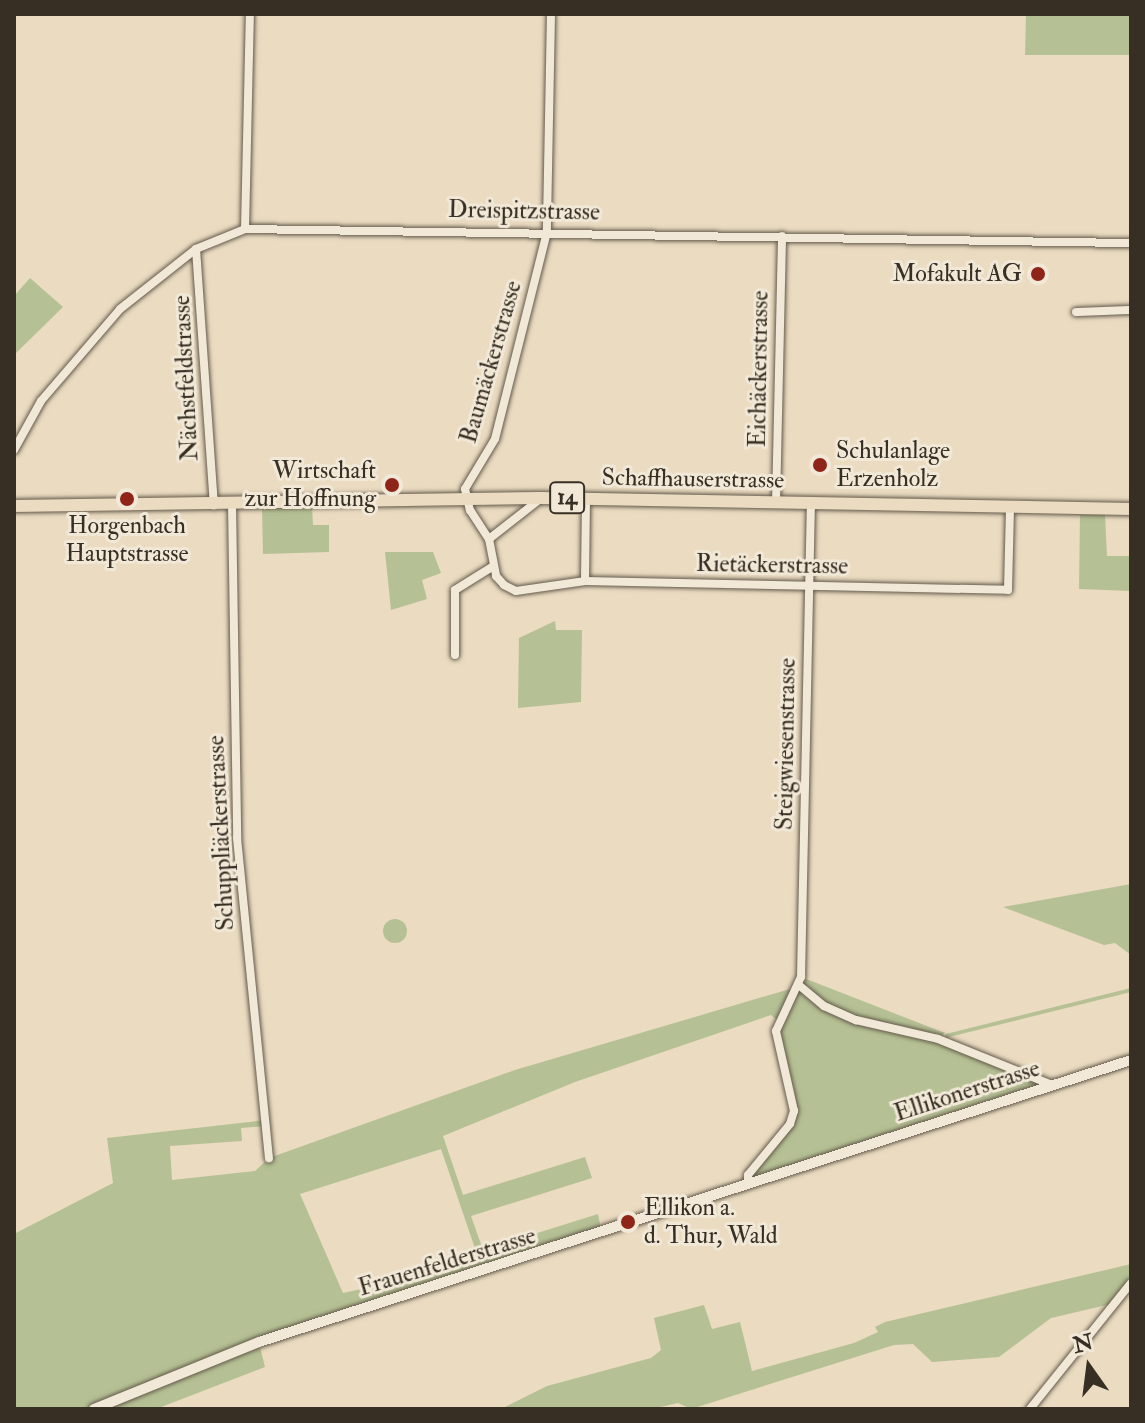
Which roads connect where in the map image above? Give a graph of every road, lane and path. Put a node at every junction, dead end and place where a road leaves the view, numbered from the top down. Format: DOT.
graph roads {
  1 [pos="250,14"];
  2 [pos="551,14"];
  3 [pos="245,229"];
  4 [pos="547,232"];
  5 [pos="782,236"];
  6 [pos="1131,243"];
  7 [pos="196,249"];
  8 [pos="1131,310"];
  9 [pos="1076,312"];
  10 [pos="14,450"];
  11 [pos="541,498"];
  12 [pos="586,498"];
  13 [pos="467,499"];
  14 [pos="776,503"];
  15 [pos="811,503"];
  16 [pos="232,504"];
  17 [pos="214,505"];
  18 [pos="14,506"];
  19 [pos="1010,507"];
  20 [pos="1131,509"];
  21 [pos="489,539"];
  22 [pos="492,567"];
  23 [pos="585,581"];
  24 [pos="809,586"];
  25 [pos="455,655"];
  26 [pos="800,986"];
  27 [pos="1131,1060"];
  28 [pos="1052,1085"];
  29 [pos="269,1158"];
  30 [pos="816,1161"];
  31 [pos="748,1182"];
  32 [pos="1131,1283"];
  33 [pos="94,1409"];
  34 [pos="1030,1409"];
  1 -- 3 [label="street"];
  2 -- 4 [label="street, Baumäckerstrasse"];
  3 -- 4 [label="street, Dreispitzstrasse"];
  3 -- 7 [label="street, Dreispitzstrasse"];
  4 -- 5 [label="street, Dreispitzstrasse"];
  4 -- 13 [label="street, Baumäckerstrasse"];
  5 -- 6 [label="street, Dreispitzstrasse"];
  5 -- 14 [label="street, Eichäckerstrasse"];
  7 -- 10 [label="street, Dreispitzstrasse"];
  7 -- 17 [label="street, Nächstfeldstrasse"];
  8 -- 9 [label="street"];
  11 -- 12 [label="main road, Schaffhauserstrasse / 14"];
  11 -- 13 [label="main road, Schaffhauserstrasse / 14"];
  11 -- 21 [label="street"];
  12 -- 14 [label="main road, Schaffhauserstrasse / 14"];
  12 -- 23 [label="street"];
  13 -- 16 [label="main road, Schaffhauserstrasse / 14"];
  13 -- 21 [label="street"];
  14 -- 15 [label="main road, Schaffhauserstrasse / 14"];
  15 -- 19 [label="main road, Schaffhauserstrasse / 14"];
  15 -- 24 [label="street, Steigwiesenstrasse"];
  16 -- 17 [label="main road, Schaffhauserstrasse / 14"];
  16 -- 29 [label="street, Schuppliäckerstrasse"];
  17 -- 18 [label="main road, Schaffhauserstrasse / 14"];
  19 -- 20 [label="main road, Schaffhauserstrasse / 14"];
  19 -- 24 [label="street, Rietäckerstrasse"];
  21 -- 22 [label="street"];
  22 -- 23 [label="street, Rietäckerstrasse"];
  22 -- 25 [label="street"];
  23 -- 24 [label="street, Rietäckerstrasse"];
  24 -- 26 [label="street, Steigwiesenstrasse"];
  26 -- 28 [label="street"];
  26 -- 31 [label="street, Steigwiesenstrasse"];
  27 -- 28 [label="street, Ellikonerstrasse"];
  28 -- 30 [label="street, Ellikonerstrasse"];
  30 -- 31 [label="street, Frauenfelderstrasse"];
  31 -- 33 [label="street, Frauenfelderstrasse"];
  32 -- 34 [label="street"];
}
